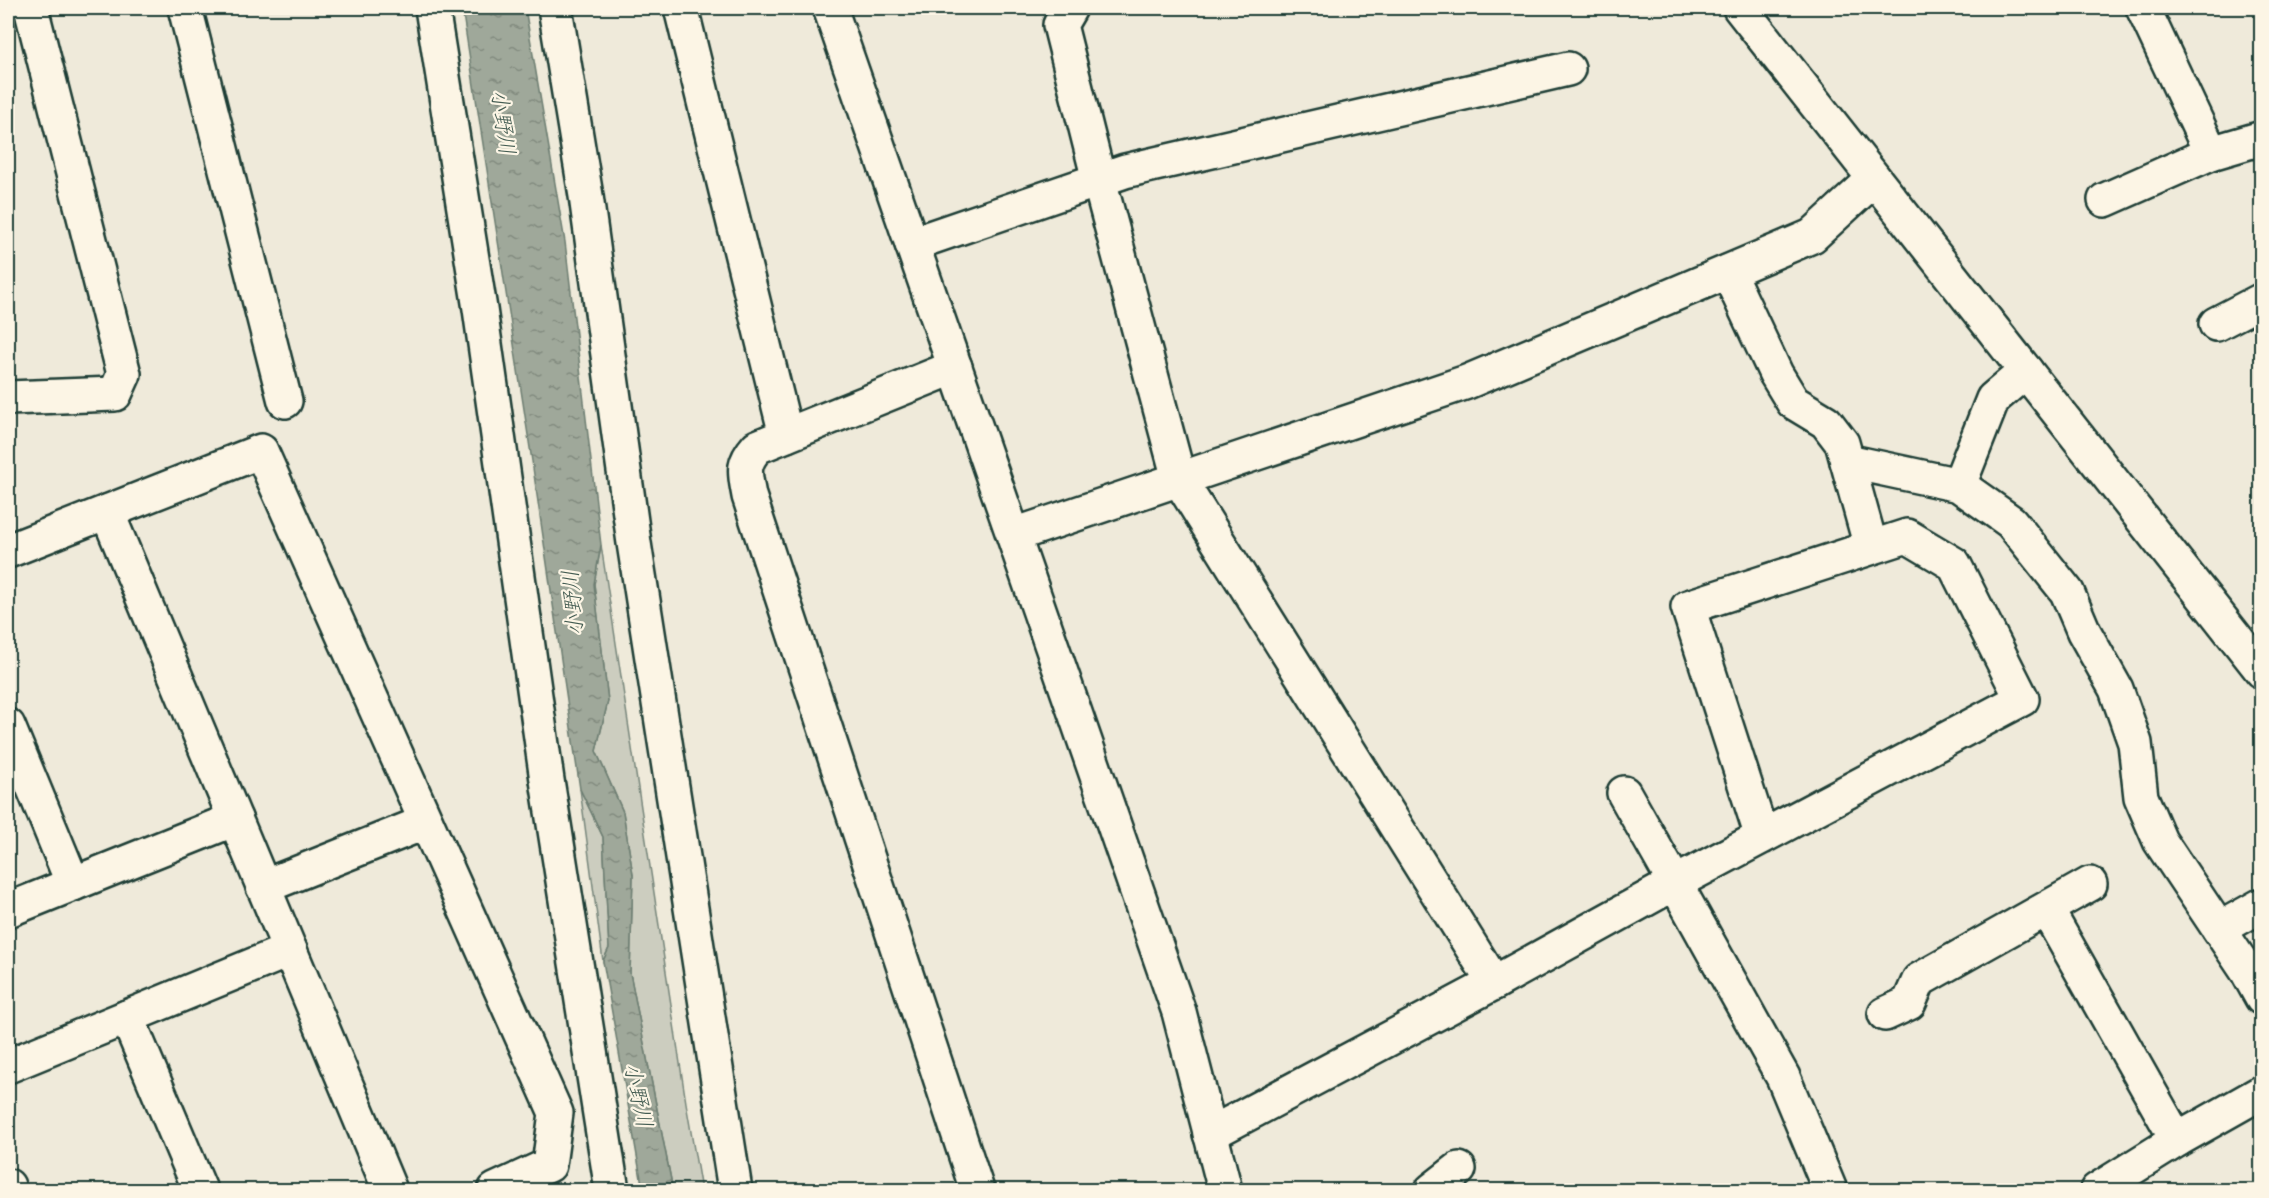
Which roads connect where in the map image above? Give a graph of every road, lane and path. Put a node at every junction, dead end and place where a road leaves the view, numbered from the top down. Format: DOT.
graph roads {
  1 [pos="31,8"];
  2 [pos="185,8"];
  3 [pos="432,8"];
  4 [pos="555,8"];
  5 [pos="681,8"];
  6 [pos="830,8"];
  7 [pos="1070,8"];
  8 [pos="1740,8"];
  9 [pos="2143,8"];
  10 [pos="1568,69"];
  11 [pos="2262,138"];
  12 [pos="2211,153"];
  13 [pos="1874,179"];
  14 [pos="1099,180"];
  15 [pos="2105,200"];
  16 [pos="912,244"];
  17 [pos="1728,272"];
  18 [pos="2262,300"];
  19 [pos="2216,324"];
  20 [pos="955,367"];
  21 [pos="2026,371"];
  22 [pos="8,398"];
  23 [pos="285,401"];
  24 [pos="786,435"];
  25 [pos="1847,461"];
  26 [pos="1179,479"];
  27 [pos="1959,485"];
  28 [pos="107,512"];
  29 [pos="1014,535"];
  30 [pos="1871,548"];
  31 [pos="8,551"];
  32 [pos="2262,671"];
  33 [pos="8,726"];
  34 [pos="1624,793"];
  35 [pos="235,819"];
  36 [pos="426,822"];
  37 [pos="1762,837"];
  38 [pos="1675,883"];
  39 [pos="73,884"];
  40 [pos="2090,884"];
  41 [pos="263,887"];
  42 [pos="2262,905"];
  43 [pos="8,910"];
  44 [pos="2047,910"];
  45 [pos="2219,929"];
  46 [pos="290,950"];
  47 [pos="1494,983"];
  48 [pos="2262,998"];
  49 [pos="1885,1014"];
  50 [pos="127,1017"];
  51 [pos="8,1066"];
  52 [pos="2261,1088"];
  53 [pos="1210,1134"];
  54 [pos="2177,1140"];
  55 [pos="1460,1169"];
  56 [pos="8,1186"];
  57 [pos="9,1191"];
  58 [pos="200,1191"];
  59 [pos="390,1191"];
  60 [pos="495,1191"];
  61 [pos="612,1191"];
  62 [pos="735,1191"];
  63 [pos="976,1191"];
  64 [pos="1225,1191"];
  65 [pos="1432,1191"];
  66 [pos="1830,1191"];
  67 [pos="2097,1191"];
  1 -- 22 [label="street"];
  2 -- 23 [label="street"];
  3 -- 61 [label="street"];
  4 -- 62 [label="street"];
  5 -- 24 [label="street"];
  6 -- 16 [label="street"];
  7 -- 14 [label="street"];
  8 -- 13 [label="street"];
  9 -- 12 [label="street"];
  10 -- 14 [label="street"];
  11 -- 12 [label="street"];
  12 -- 15 [label="street"];
  13 -- 17 [label="street"];
  13 -- 21 [label="street"];
  14 -- 16 [label="street"];
  14 -- 26 [label="street"];
  16 -- 20 [label="street"];
  17 -- 25 [label="street"];
  17 -- 26 [label="street"];
  18 -- 19 [label="street"];
  20 -- 24 [label="street"];
  20 -- 29 [label="street"];
  21 -- 27 [label="street"];
  21 -- 32 [label="street"];
  24 -- 63 [label="street"];
  25 -- 27 [label="street"];
  25 -- 30 [label="street"];
  26 -- 29 [label="street"];
  26 -- 47 [label="street"];
  27 -- 45 [label="street"];
  28 -- 31 [label="street"];
  28 -- 35 [label="street"];
  28 -- 36 [label="street"];
  29 -- 53 [label="street"];
  30 -- 37 [label="street"];
  30 -- 37 [label="street"];
  33 -- 39 [label="street"];
  34 -- 38 [label="street"];
  35 -- 39 [label="street"];
  35 -- 41 [label="street"];
  36 -- 41 [label="street"];
  36 -- 60 [label="street"];
  37 -- 38 [label="street"];
  38 -- 47 [label="street"];
  38 -- 66 [label="street"];
  39 -- 43 [label="street"];
  40 -- 44 [label="street"];
  41 -- 46 [label="street"];
  42 -- 45 [label="street"];
  44 -- 49 [label="street"];
  44 -- 54 [label="street"];
  45 -- 48 [label="street"];
  46 -- 50 [label="street"];
  46 -- 59 [label="street"];
  47 -- 53 [label="street"];
  50 -- 51 [label="street"];
  50 -- 58 [label="street"];
  52 -- 54 [label="street"];
  53 -- 64 [label="street"];
  54 -- 67 [label="street"];
  55 -- 65 [label="street"];
  56 -- 57 [label="street"];
}
